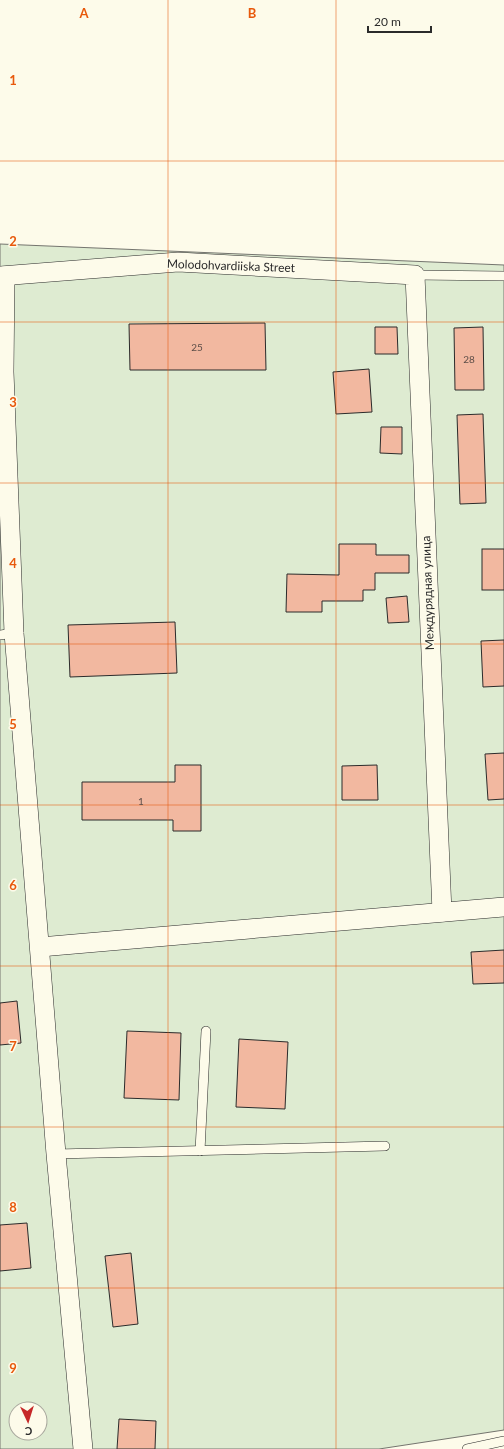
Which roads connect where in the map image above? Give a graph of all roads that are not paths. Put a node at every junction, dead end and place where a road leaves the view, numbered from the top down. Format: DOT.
graph roads {
  1 [pos="415,275"];
  2 [pos="3,276"];
  3 [pos="504,276"];
  4 [pos="4,458"];
  5 [pos="7,634"];
  6 [pos="504,907"];
  7 [pos="442,912"];
  8 [pos="40,947"];
  9 [pos="206,1031"];
  10 [pos="385,1146"];
  11 [pos="200,1151"];
  12 [pos="56,1154"];
  13 [pos="504,1441"];
  14 [pos="83,1449"];
  15 [pos="467,1449"];
  1 -- 2 [label="street, Molodohvardiiska Street"];
  1 -- 3 [label="lane"];
  1 -- 7 [label="street, Междурядная улица"];
  2 -- 4 [label="street"];
  4 -- 5 [label="street"];
  5 -- 8 [label="street"];
  6 -- 7 [label="street"];
  7 -- 8 [label="street"];
  8 -- 12 [label="street"];
  9 -- 11 [label="lane"];
  10 -- 11 [label="lane"];
  11 -- 12 [label="lane"];
  12 -- 14 [label="street"];
  13 -- 15 [label="lane"];
}
